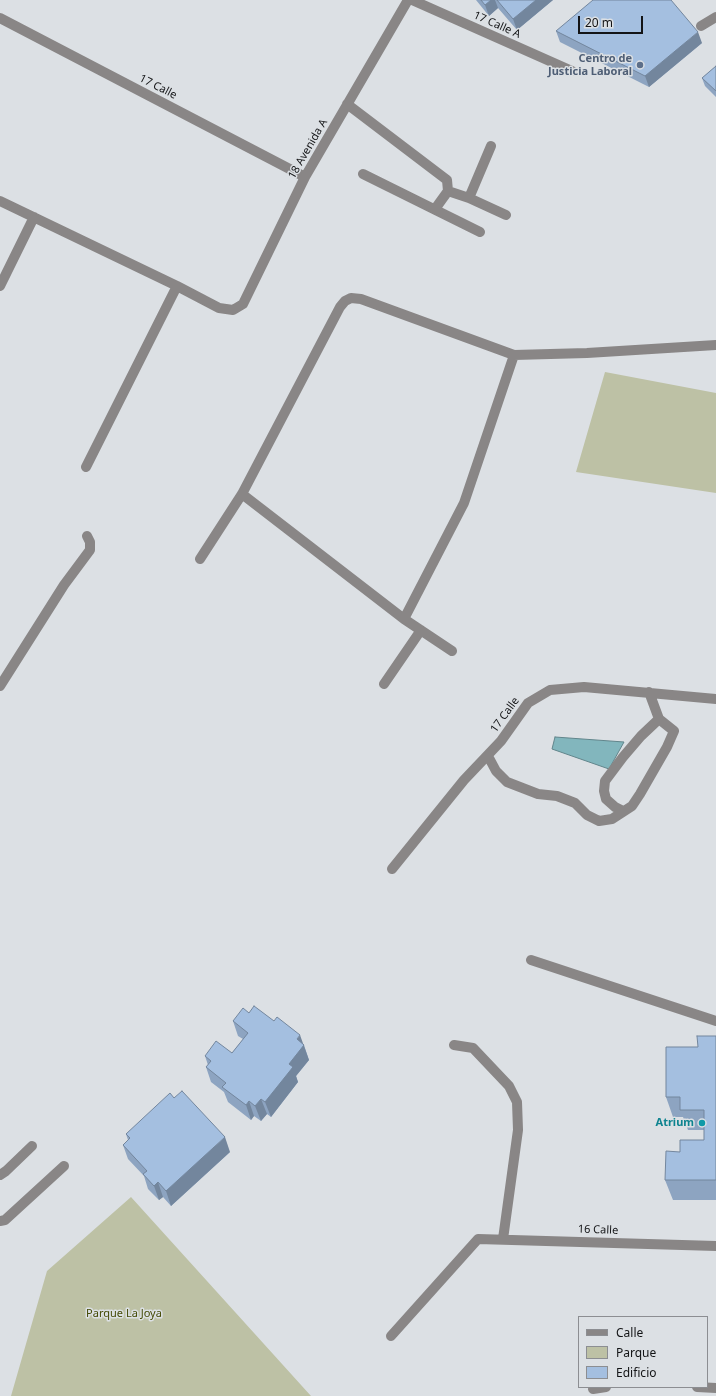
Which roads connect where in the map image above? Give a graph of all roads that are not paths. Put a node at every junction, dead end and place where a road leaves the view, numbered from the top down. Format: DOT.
graph roads {
  1 [pos="408,0"];
  2 [pos="412,0"];
  3 [pos="716,17"];
  4 [pos="0,18"];
  5 [pos="702,26"];
  6 [pos="572,71"];
  7 [pos="347,104"];
  8 [pos="491,146"];
  9 [pos="363,174"];
  10 [pos="305,176"];
  11 [pos="448,191"];
  12 [pos="469,198"];
  13 [pos="0,201"];
  14 [pos="435,209"];
  15 [pos="506,215"];
  16 [pos="34,217"];
  17 [pos="480,232"];
  18 [pos="0,286"];
  19 [pos="177,286"];
  20 [pos="716,345"];
  21 [pos="514,355"];
  22 [pos="86,467"];
  23 [pos="242,494"];
  24 [pos="87,536"];
  25 [pos="200,559"];
  26 [pos="404,619"];
  27 [pos="421,630"];
  28 [pos="452,651"];
  29 [pos="384,684"];
  30 [pos="0,686"];
  31 [pos="650,692"];
  32 [pos="716,699"];
  33 [pos="659,719"];
  34 [pos="488,756"];
  35 [pos="623,811"];
  36 [pos="392,870"];
  37 [pos="531,960"];
  38 [pos="716,1021"];
  39 [pos="454,1045"];
  40 [pos="32,1146"];
  41 [pos="64,1166"];
  42 [pos="0,1175"];
  43 [pos="0,1222"];
  44 [pos="503,1239"];
  45 [pos="716,1246"];
  46 [pos="392,1336"];
  47 [pos="600,1388"];
  48 [pos="593,1389"];
  1 -- 7 [label="street, 18 Avenida A"];
  2 -- 6 [label="street, 17 Calle A"];
  3 -- 5 [label="street"];
  4 -- 10 [label="street, 17 Calle"];
  7 -- 10 [label="street, 18 Avenida A"];
  7 -- 11 [label="street"];
  8 -- 12 [label="street"];
  9 -- 14 [label="street"];
  10 -- 19 [label="street, 18 Avenida A"];
  11 -- 12 [label="street"];
  11 -- 14 [label="street"];
  12 -- 15 [label="street"];
  13 -- 16 [label="street"];
  14 -- 17 [label="street"];
  16 -- 18 [label="street"];
  16 -- 19 [label="street"];
  19 -- 22 [label="street"];
  20 -- 21 [label="street"];
  21 -- 23 [label="street"];
  21 -- 26 [label="street"];
  23 -- 25 [label="street"];
  23 -- 26 [label="street"];
  24 -- 30 [label="street"];
  26 -- 27 [label="street"];
  27 -- 28 [label="street"];
  27 -- 29 [label="street"];
  31 -- 32 [label="street, 17 Calle"];
  31 -- 33 [label="street"];
  31 -- 34 [label="street, 17 Calle"];
  33 -- 35 [label="street"];
  33 -- 35 [label="street"];
  34 -- 35 [label="street"];
  34 -- 36 [label="street, 17 Calle"];
  37 -- 38 [label="street"];
  39 -- 44 [label="street"];
  40 -- 42 [label="street"];
  41 -- 43 [label="street"];
  44 -- 45 [label="street, 16 Calle"];
  44 -- 46 [label="street, 16 Calle"];
  47 -- 48 [label="street"];
}
